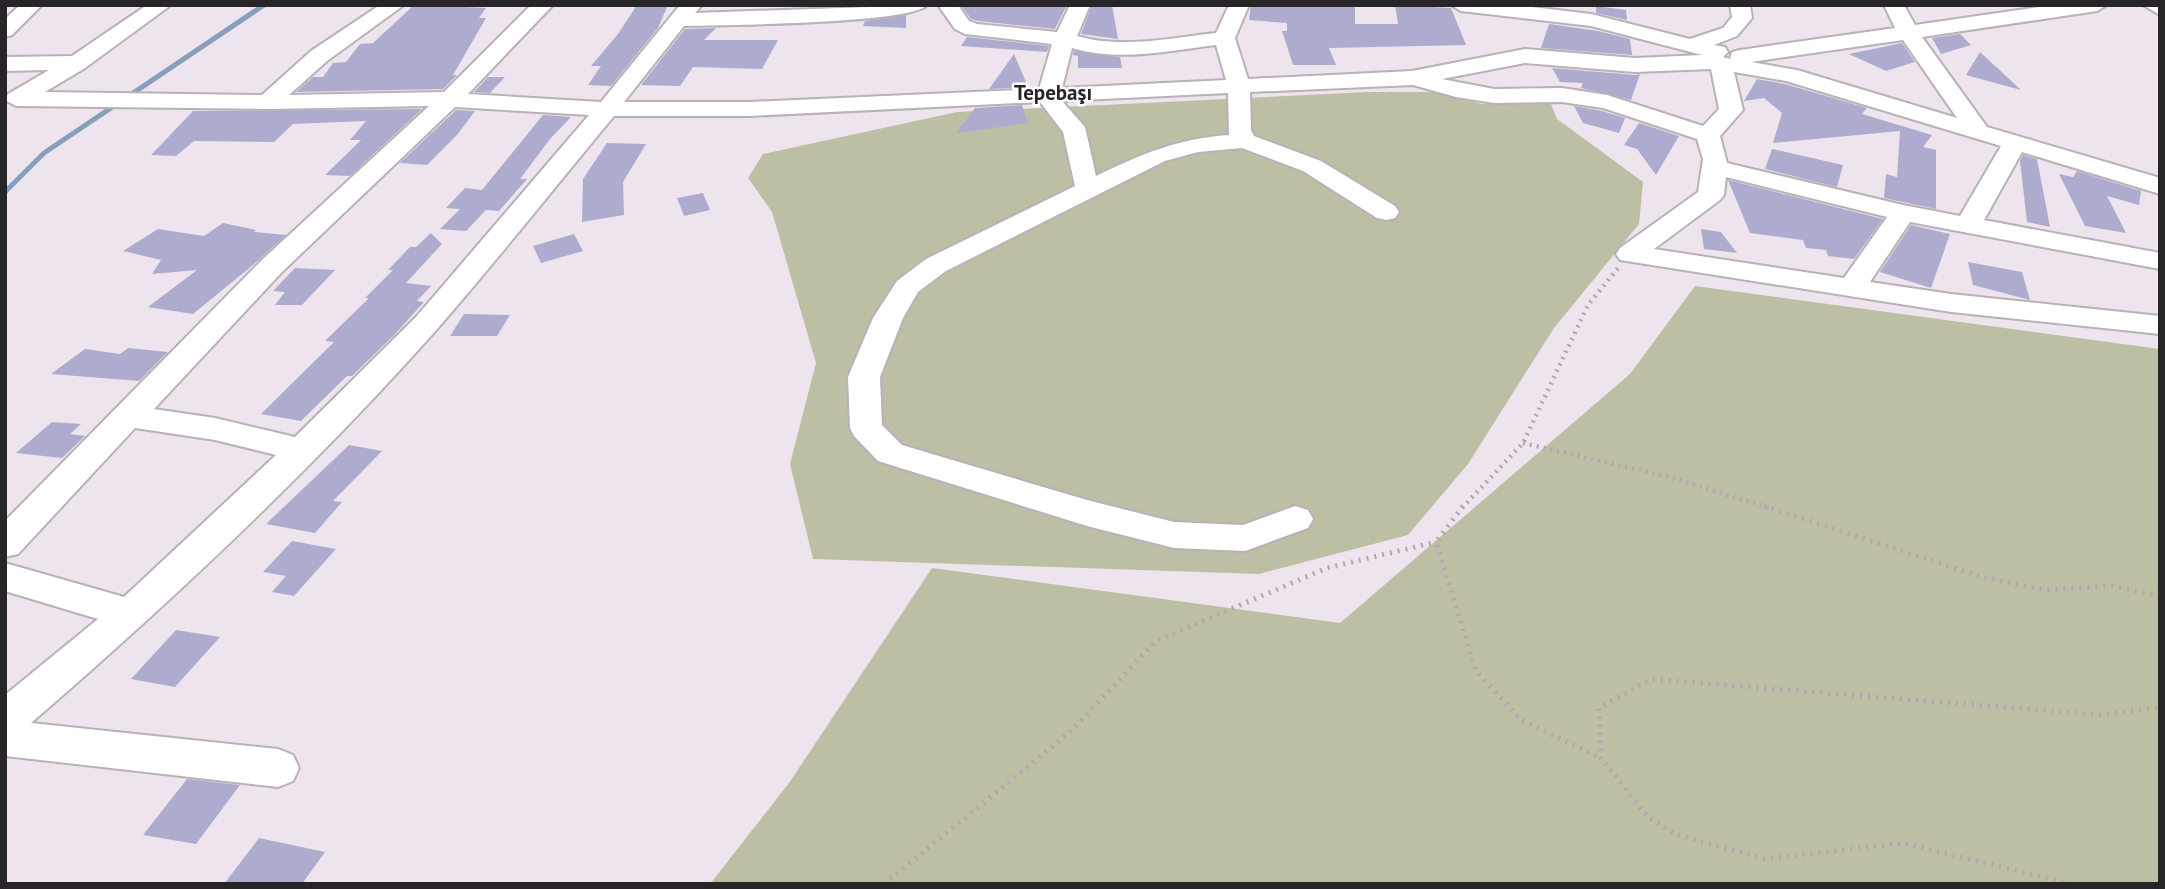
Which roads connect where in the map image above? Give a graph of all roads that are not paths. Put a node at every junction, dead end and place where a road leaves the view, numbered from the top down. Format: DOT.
graph roads {
  1 [pos="161,5"];
  2 [pos="394,5"];
  3 [pos="543,5"];
  4 [pos="917,5"];
  5 [pos="948,5"];
  6 [pos="1080,5"];
  7 [pos="1238,5"];
  8 [pos="1461,5"];
  9 [pos="1740,5"];
  10 [pos="1894,5"];
  11 [pos="2098,5"];
  12 [pos="2153,5"];
  13 [pos="2040,8"];
  14 [pos="1538,9"];
  15 [pos="2160,9"];
  16 [pos="20,12"];
  17 [pos="685,13"];
  18 [pos="5,31"];
  19 [pos="1907,31"];
  20 [pos="1224,38"];
  21 [pos="1065,39"];
  22 [pos="1525,56"];
  23 [pos="1713,57"];
  24 [pos="77,63"];
  25 [pos="5,64"];
  26 [pos="1412,78"];
  27 [pos="1240,87"];
  28 [pos="1049,96"];
  29 [pos="450,99"];
  30 [pos="268,102"];
  31 [pos="12,103"];
  32 [pos="607,109"];
  33 [pos="1979,132"];
  34 [pos="1708,135"];
  35 [pos="1244,141"];
  36 [pos="2015,143"];
  37 [pos="1714,167"];
  38 [pos="2160,186"];
  39 [pos="1089,189"];
  40 [pos="1386,212"];
  41 [pos="1903,212"];
  42 [pos="1967,226"];
  43 [pos="2160,261"];
  44 [pos="1851,289"];
  45 [pos="2160,325"];
  46 [pos="128,416"];
  47 [pos="301,450"];
  48 [pos="1295,519"];
  49 [pos="5,544"];
  50 [pos="5,577"];
  51 [pos="131,614"];
  52 [pos="5,720"];
  53 [pos="5,738"];
  54 [pos="278,768"];
  1 -- 24 [label="street"];
  2 -- 30 [label="street"];
  3 -- 29 [label="street"];
  4 -- 17 [label="street"];
  5 -- 21 [label="street"];
  6 -- 21 [label="street"];
  7 -- 20 [label="street"];
  8 -- 14 [label="street"];
  9 -- 23 [label="street"];
  10 -- 19 [label="street"];
  11 -- 13 [label="street"];
  12 -- 15 [label="street"];
  13 -- 19 [label="street"];
  14 -- 22 [label="street"];
  14 -- 23 [label="street"];
  16 -- 18 [label="street"];
  17 -- 32 [label="street"];
  19 -- 23 [label="street"];
  19 -- 33 [label="street"];
  20 -- 21 [label="street"];
  20 -- 27 [label="street"];
  21 -- 28 [label="street"];
  22 -- 23 [label="street"];
  22 -- 26 [label="street"];
  23 -- 33 [label="street"];
  23 -- 34 [label="street"];
  24 -- 25 [label="street"];
  24 -- 31 [label="street"];
  26 -- 27 [label="street"];
  26 -- 34 [label="street"];
  27 -- 28 [label="street"];
  27 -- 35 [label="street"];
  28 -- 32 [label="street"];
  28 -- 39 [label="street"];
  29 -- 30 [label="street"];
  29 -- 32 [label="street"];
  29 -- 46 [label="street"];
  30 -- 31 [label="street"];
  32 -- 47 [label="street"];
  33 -- 36 [label="street"];
  34 -- 37 [label="street"];
  35 -- 39 [label="street"];
  35 -- 40 [label="street"];
  36 -- 38 [label="street"];
  36 -- 42 [label="street"];
  37 -- 41 [label="street"];
  37 -- 44 [label="street"];
  39 -- 48 [label="street"];
  41 -- 42 [label="street"];
  41 -- 44 [label="street"];
  42 -- 43 [label="street"];
  44 -- 45 [label="street"];
  46 -- 47 [label="street"];
  46 -- 49 [label="street"];
  47 -- 51 [label="street"];
  50 -- 51 [label="street"];
  51 -- 52 [label="street"];
  53 -- 54 [label="street"];
}
